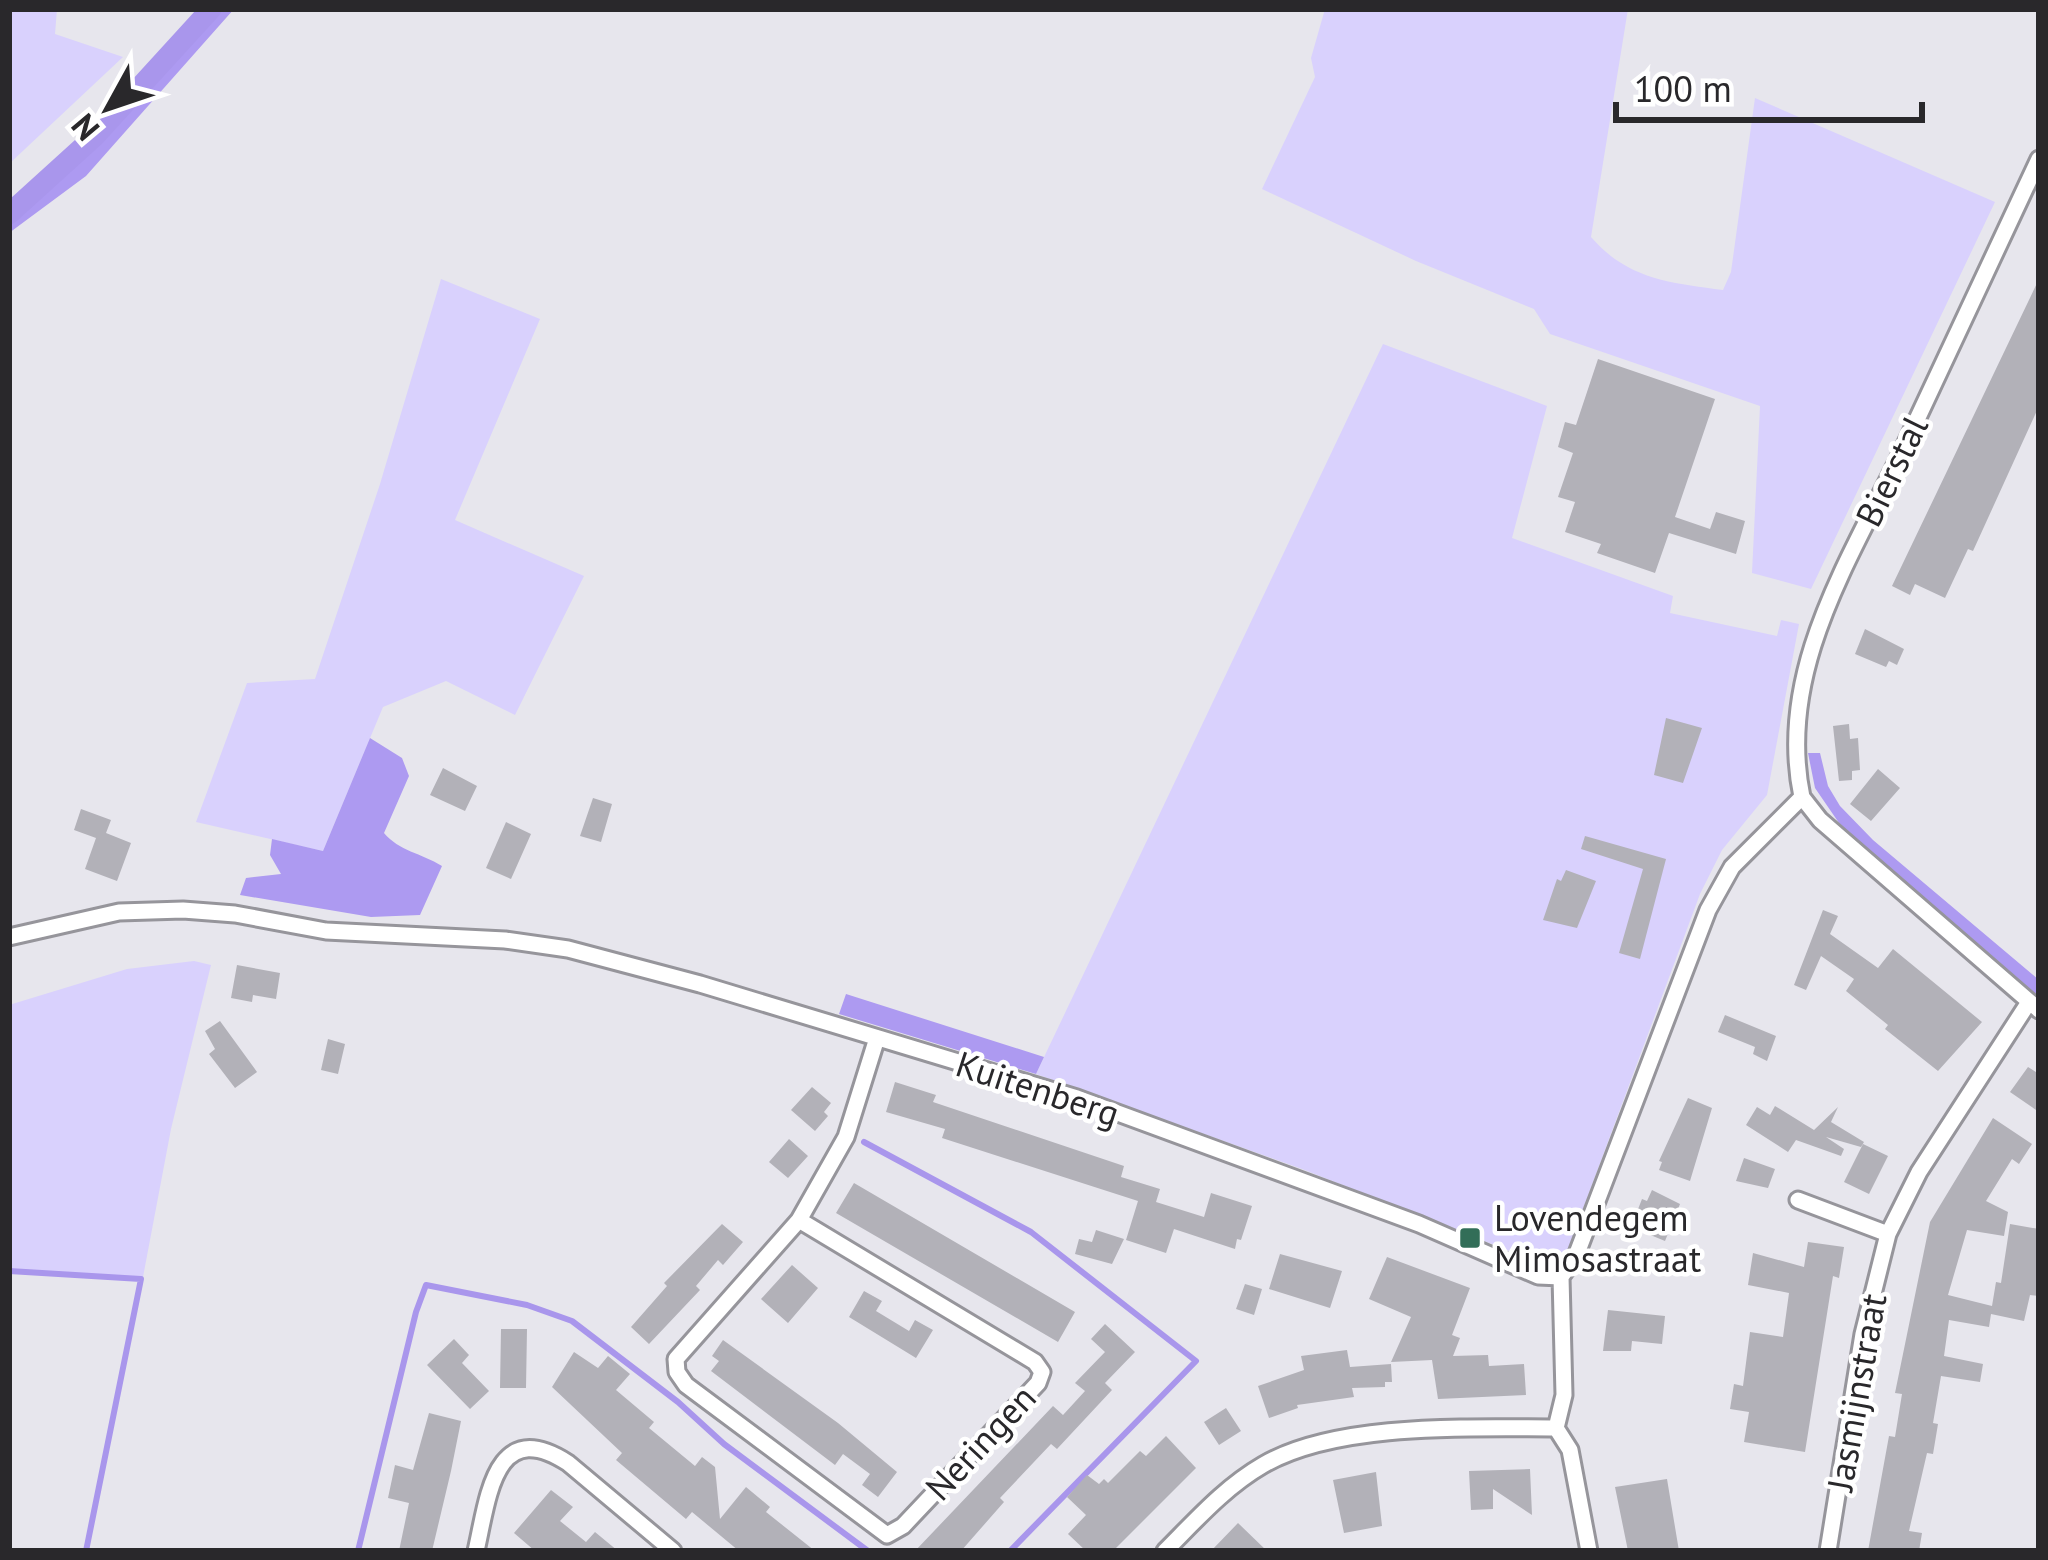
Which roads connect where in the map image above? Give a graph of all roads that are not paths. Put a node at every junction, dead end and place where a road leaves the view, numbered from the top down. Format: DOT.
graph roads {
  1 [pos="2039,159"];
  2 [pos="1802,797"];
  3 [pos="9,938"];
  4 [pos="2034,1006"];
  5 [pos="877,1038"];
  6 [pos="1798,1200"];
  7 [pos="799,1220"];
  8 [pos="1888,1234"];
  9 [pos="1561,1276"];
  10 [pos="1556,1429"];
  11 [pos="476,1551"];
  12 [pos="673,1551"];
  13 [pos="1166,1551"];
  14 [pos="1589,1551"];
  15 [pos="1828,1551"];
  1 -- 2 [label="street, Bierstal"];
  2 -- 4 [label="street"];
  2 -- 9 [label="street"];
  3 -- 5 [label="street, Kuitenberg"];
  4 -- 8 [label="street, Jasmijnstraat"];
  5 -- 7 [label="street, Neringen"];
  5 -- 9 [label="street, Kuitenberg"];
  6 -- 8 [label="street"];
  7 -- 7 [label="street, Neringen"];
  8 -- 15 [label="street, Jasmijnstraat"];
  9 -- 10 [label="street"];
  10 -- 13 [label="street"];
  10 -- 14 [label="street"];
  11 -- 12 [label="street"];
}
